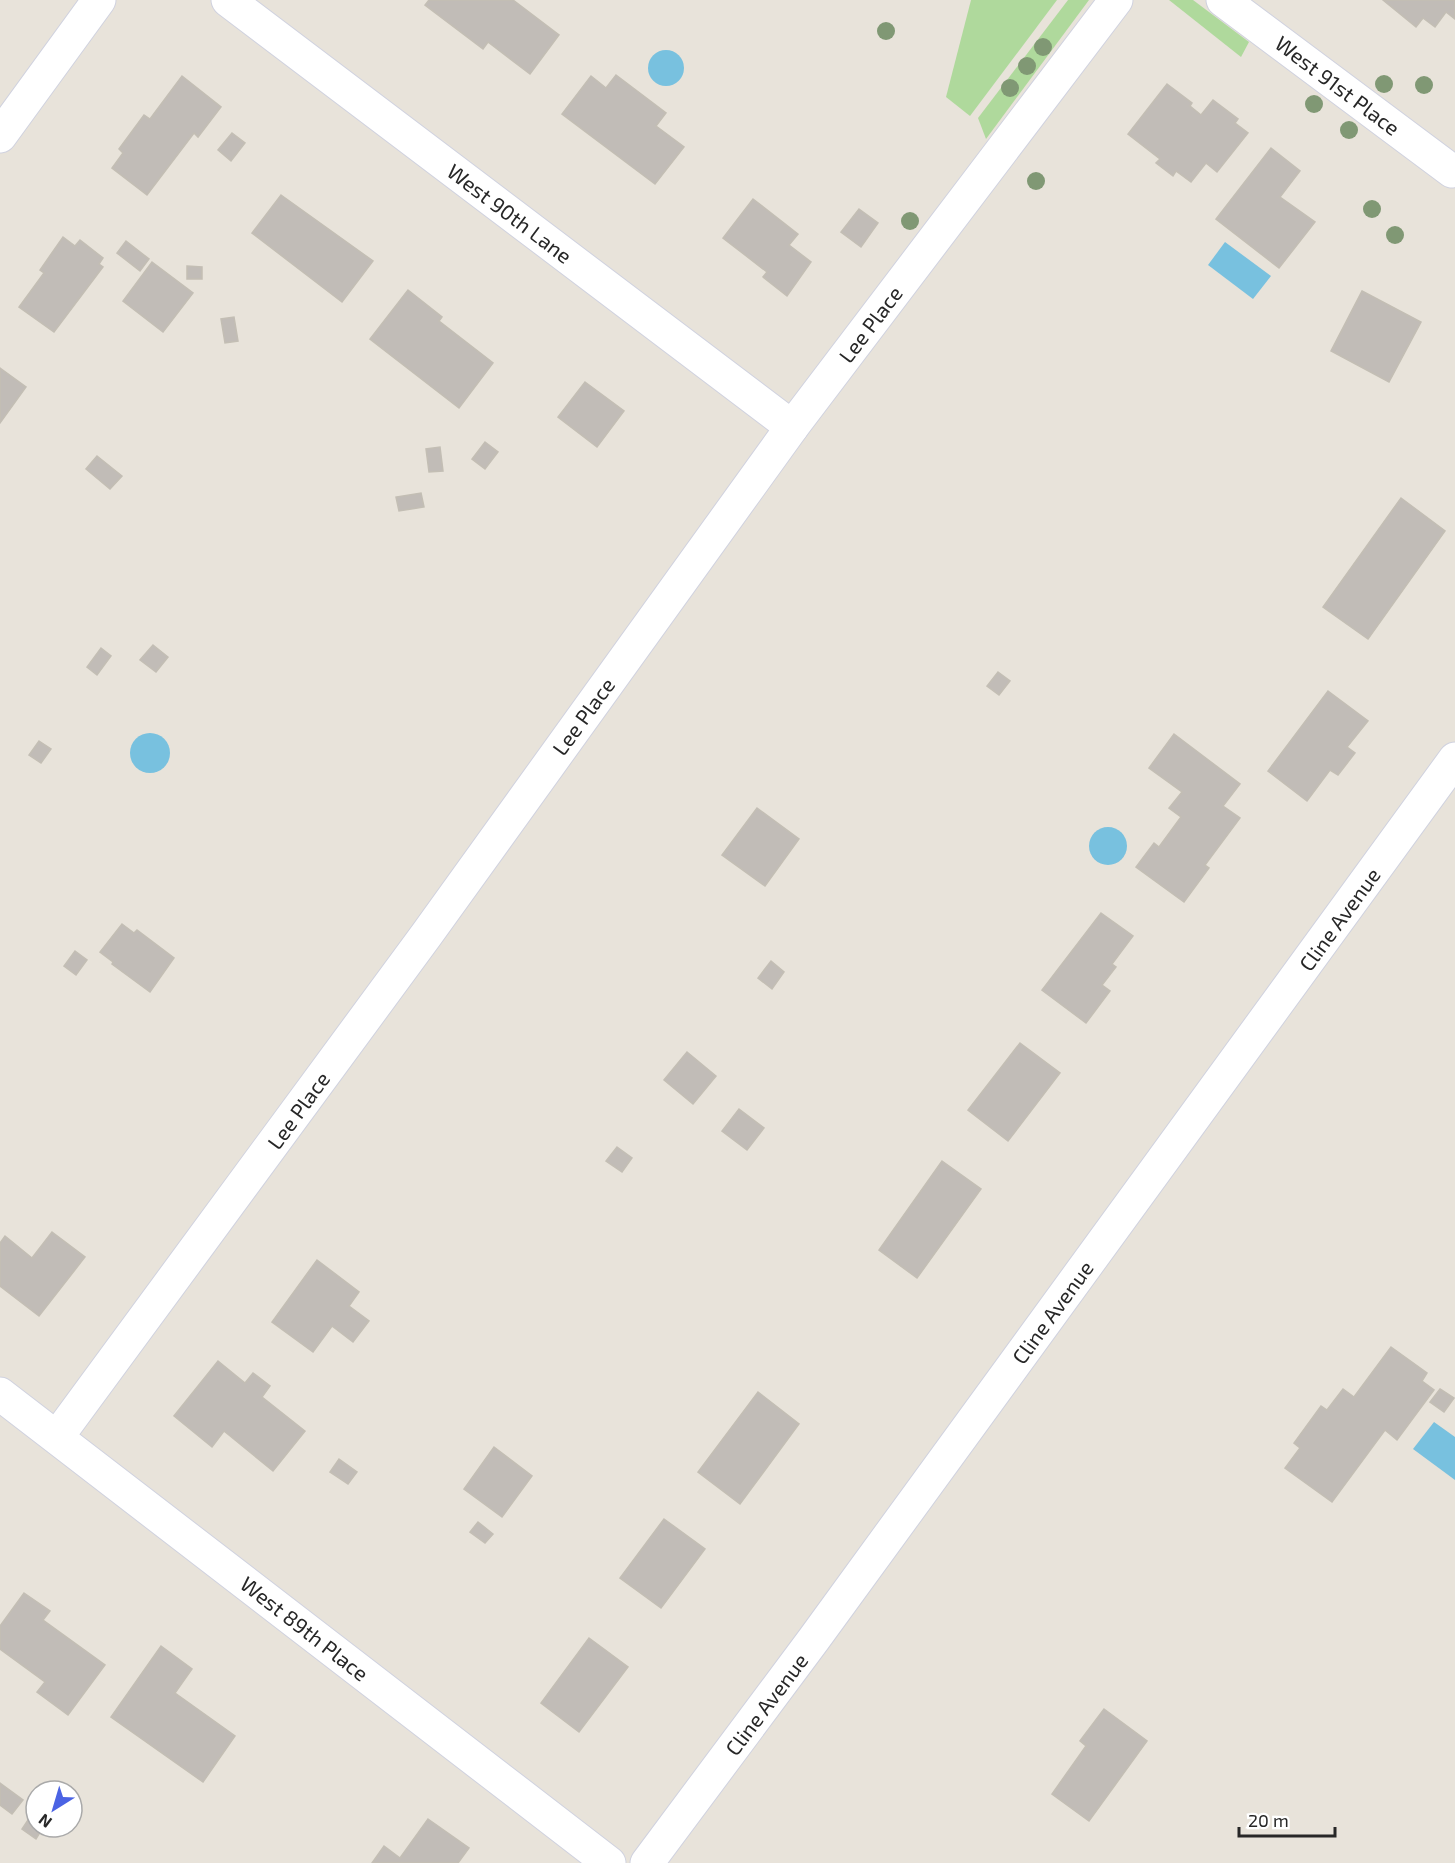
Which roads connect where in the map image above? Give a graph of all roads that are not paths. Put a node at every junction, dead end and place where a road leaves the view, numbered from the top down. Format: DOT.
graph roads {
  1 [pos="99,0"];
  2 [pos="228,0"];
  3 [pos="1116,0"];
  4 [pos="1223,0"];
  5 [pos="0,136"];
  6 [pos="1452,171"];
  7 [pos="792,427"];
  8 [pos="1455,759"];
  9 [pos="0,1394"];
  10 [pos="57,1437"];
  11 [pos="609,1863"];
  12 [pos="647,1863"];
  1 -- 5 [label="street"];
  2 -- 7 [label="street, West 90th Lane"];
  3 -- 7 [label="street, Lee Place"];
  4 -- 6 [label="street, West 91st Place"];
  7 -- 10 [label="street, Lee Place"];
  8 -- 12 [label="street, Cline Avenue"];
  9 -- 10 [label="street, West 89th Place"];
  10 -- 11 [label="street, West 89th Place"];
}
